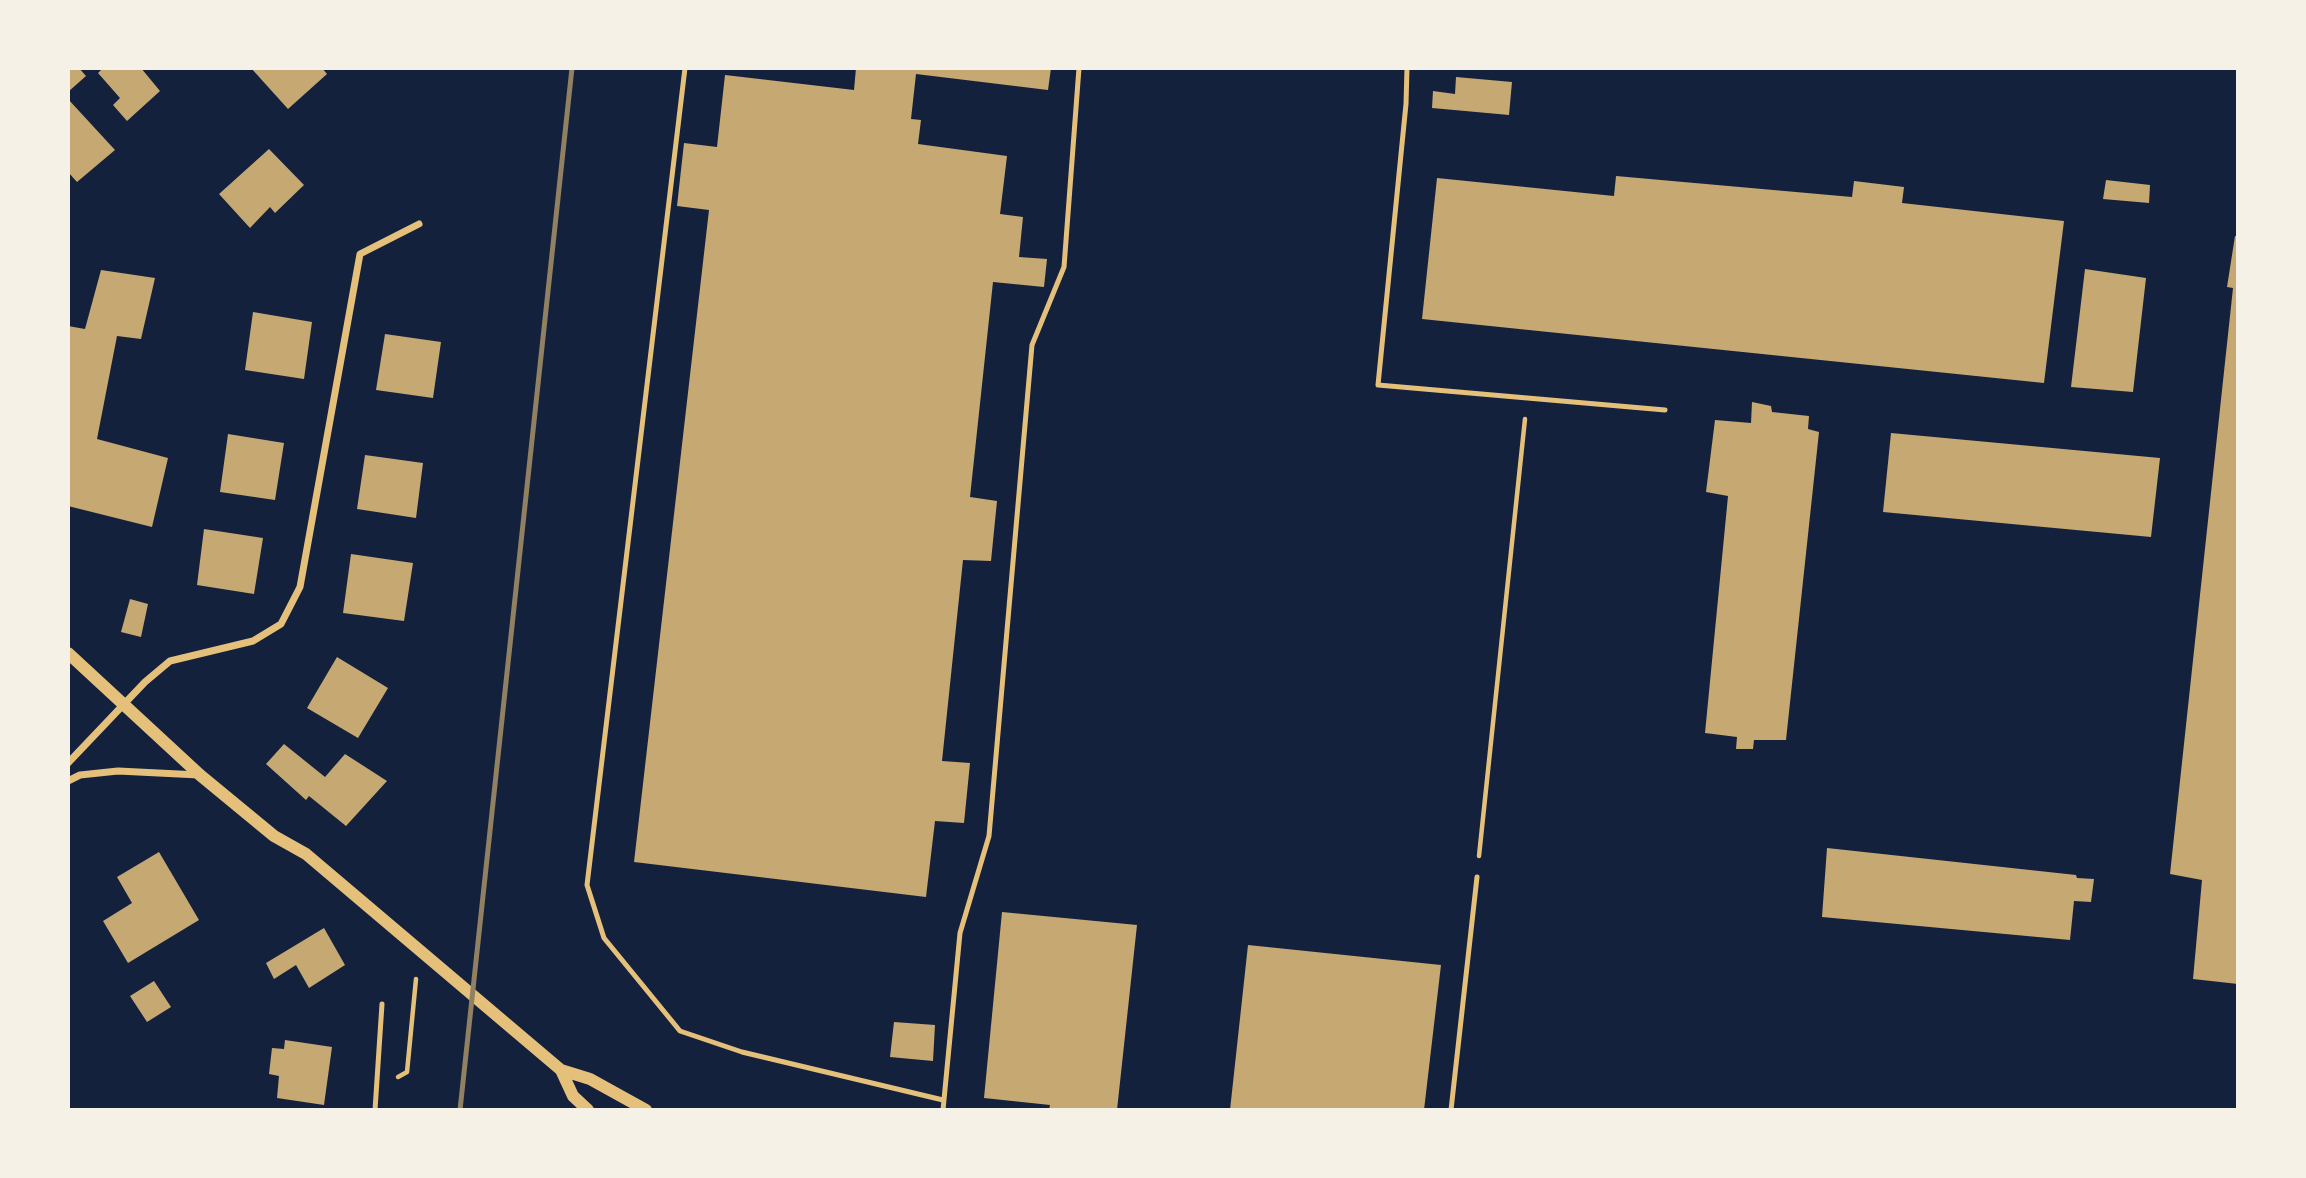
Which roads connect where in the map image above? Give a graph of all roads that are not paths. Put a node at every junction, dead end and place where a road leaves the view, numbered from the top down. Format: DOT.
graph roads {
  1 [pos="685,68"];
  2 [pos="1079,68"];
  3 [pos="1407,68"];
  4 [pos="419,224"];
  5 [pos="1665,410"];
  6 [pos="68,653"];
  7 [pos="123,705"];
  8 [pos="68,763"];
  9 [pos="200,775"];
  10 [pos="68,781"];
  11 [pos="1476,877"];
  12 [pos="382,1004"];
  13 [pos="561,1070"];
  14 [pos="943,1100"];
  15 [pos="375,1110"];
  16 [pos="588,1110"];
  17 [pos="646,1110"];
  18 [pos="943,1110"];
  19 [pos="1451,1110"];
  1 -- 14 [label="lane"];
  2 -- 14 [label="lane"];
  3 -- 5 [label="lane"];
  4 -- 7 [label="street"];
  6 -- 7 [label="street"];
  7 -- 8 [label="street"];
  7 -- 9 [label="street"];
  9 -- 10 [label="street"];
  9 -- 13 [label="street"];
  11 -- 19 [label="lane"];
  12 -- 15 [label="lane"];
  13 -- 16 [label="street"];
  13 -- 17 [label="street"];
  14 -- 18 [label="lane"];
}
